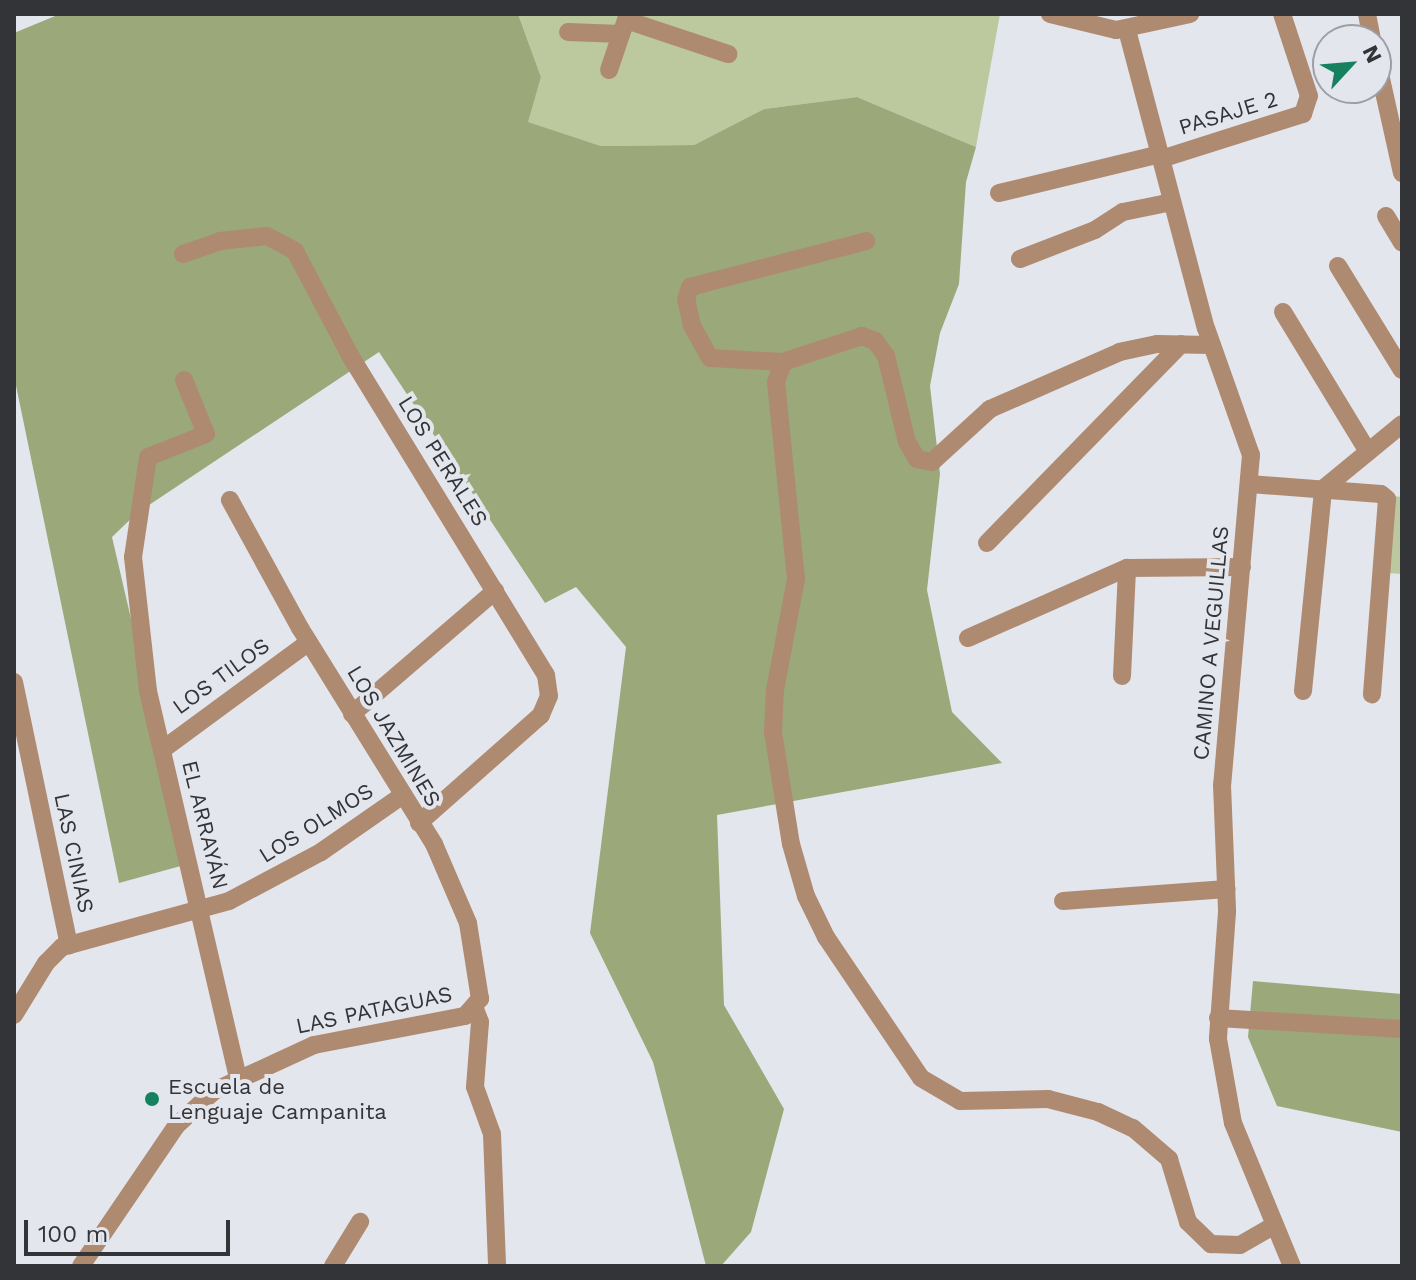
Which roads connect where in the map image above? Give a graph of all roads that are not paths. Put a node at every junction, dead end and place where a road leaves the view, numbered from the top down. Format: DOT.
graph roads {
  1 [pos="1050,14"];
  2 [pos="1190,14"];
  3 [pos="1282,14"];
  4 [pos="625,23"];
  5 [pos="1127,30"];
  6 [pos="568,32"];
  7 [pos="728,54"];
  8 [pos="609,70"];
  9 [pos="1387,104"];
  10 [pos="1160,156"];
  11 [pos="1402,173"];
  12 [pos="999,193"];
  13 [pos="1172,202"];
  14 [pos="1386,216"];
  15 [pos="866,241"];
  16 [pos="1402,243"];
  17 [pos="183,254"];
  18 [pos="1020,259"];
  19 [pos="1338,266"];
  20 [pos="1283,312"];
  21 [pos="1181,344"];
  22 [pos="1211,345"];
  23 [pos="783,362"];
  24 [pos="1402,370"];
  25 [pos="184,380"];
  26 [pos="1402,424"];
  27 [pos="1368,452"];
  28 [pos="1353,465"];
  29 [pos="1250,484"];
  30 [pos="1323,489"];
  31 [pos="1367,493"];
  32 [pos="230,500"];
  33 [pos="987,543"];
  34 [pos="1242,567"];
  35 [pos="1127,568"];
  36 [pos="495,591"];
  37 [pos="968,638"];
  38 [pos="309,642"];
  39 [pos="1122,676"];
  40 [pos="14,682"];
  41 [pos="1303,691"];
  42 [pos="1372,694"];
  43 [pos="352,714"];
  44 [pos="162,750"];
  45 [pos="22,764"];
  46 [pos="403,795"];
  47 [pos="419,823"];
  48 [pos="1227,889"];
  49 [pos="1063,901"];
  50 [pos="201,911"];
  51 [pos="69,945"];
  52 [pos="475,1009"];
  53 [pos="14,1015"];
  54 [pos="1218,1018"];
  55 [pos="1402,1029"];
  56 [pos="238,1077"];
  57 [pos="360,1222"];
  58 [pos="1274,1225"];
  59 [pos="81,1266"];
  60 [pos="333,1266"];
  61 [pos="497,1266"];
  62 [pos="1292,1266"];
  1 -- 5 [label="street"];
  2 -- 5 [label="street"];
  3 -- 10 [label="street, PASAJE 2"];
  4 -- 6 [label="street"];
  4 -- 7 [label="street"];
  4 -- 8 [label="street"];
  5 -- 10 [label="street, CAMINO A VEGUILLAS"];
  9 -- 11 [label="street"];
  10 -- 12 [label="street, PASAJE 2"];
  10 -- 13 [label="street, CAMINO A VEGUILLAS"];
  13 -- 18 [label="street"];
  13 -- 22 [label="street, CAMINO A VEGUILLAS"];
  14 -- 16 [label="street"];
  15 -- 23 [label="street"];
  17 -- 36 [label="street, LOS PERALES"];
  19 -- 24 [label="street"];
  20 -- 27 [label="street"];
  21 -- 22 [label="street"];
  21 -- 23 [label="street"];
  21 -- 33 [label="street"];
  22 -- 29 [label="street, CAMINO A VEGUILLAS"];
  23 -- 58 [label="street"];
  25 -- 44 [label="street, EL ARRAYÁN"];
  26 -- 27 [label="street"];
  27 -- 28 [label="street"];
  28 -- 30 [label="street"];
  28 -- 31 [label="street"];
  29 -- 30 [label="street"];
  29 -- 34 [label="street, CAMINO A VEGUILLAS"];
  30 -- 31 [label="street"];
  30 -- 41 [label="street"];
  31 -- 42 [label="street"];
  32 -- 38 [label="street, LOS JAZMINES"];
  34 -- 35 [label="street"];
  34 -- 48 [label="street, CAMINO A VEGUILLAS"];
  35 -- 37 [label="street"];
  35 -- 39 [label="street"];
  36 -- 43 [label="street"];
  36 -- 47 [label="street, LOS PERALES"];
  38 -- 43 [label="street, LOS JAZMINES"];
  38 -- 44 [label="street, LOS TILOS"];
  40 -- 45 [label="street, LAS CINIAS"];
  43 -- 46 [label="street, LOS JAZMINES"];
  44 -- 50 [label="street, EL ARRAYÁN"];
  45 -- 51 [label="street, LAS CINIAS"];
  46 -- 47 [label="street, LOS JAZMINES"];
  46 -- 50 [label="street, LOS OLMOS"];
  47 -- 52 [label="street, LOS JAZMINES"];
  48 -- 49 [label="street"];
  48 -- 54 [label="street, CAMINO A VEGUILLAS"];
  50 -- 51 [label="street, LOS OLMOS"];
  50 -- 56 [label="street, EL ARRAYÁN"];
  51 -- 53 [label="street, LAS CINIAS"];
  52 -- 56 [label="street, LAS PATAGUAS"];
  52 -- 61 [label="street, LOS JAZMINES"];
  54 -- 55 [label="street"];
  54 -- 58 [label="street, CAMINO A VEGUILLAS"];
  56 -- 59 [label="street"];
  57 -- 60 [label="street"];
  58 -- 62 [label="street, CAMINO A VEGUILLAS"];
}
